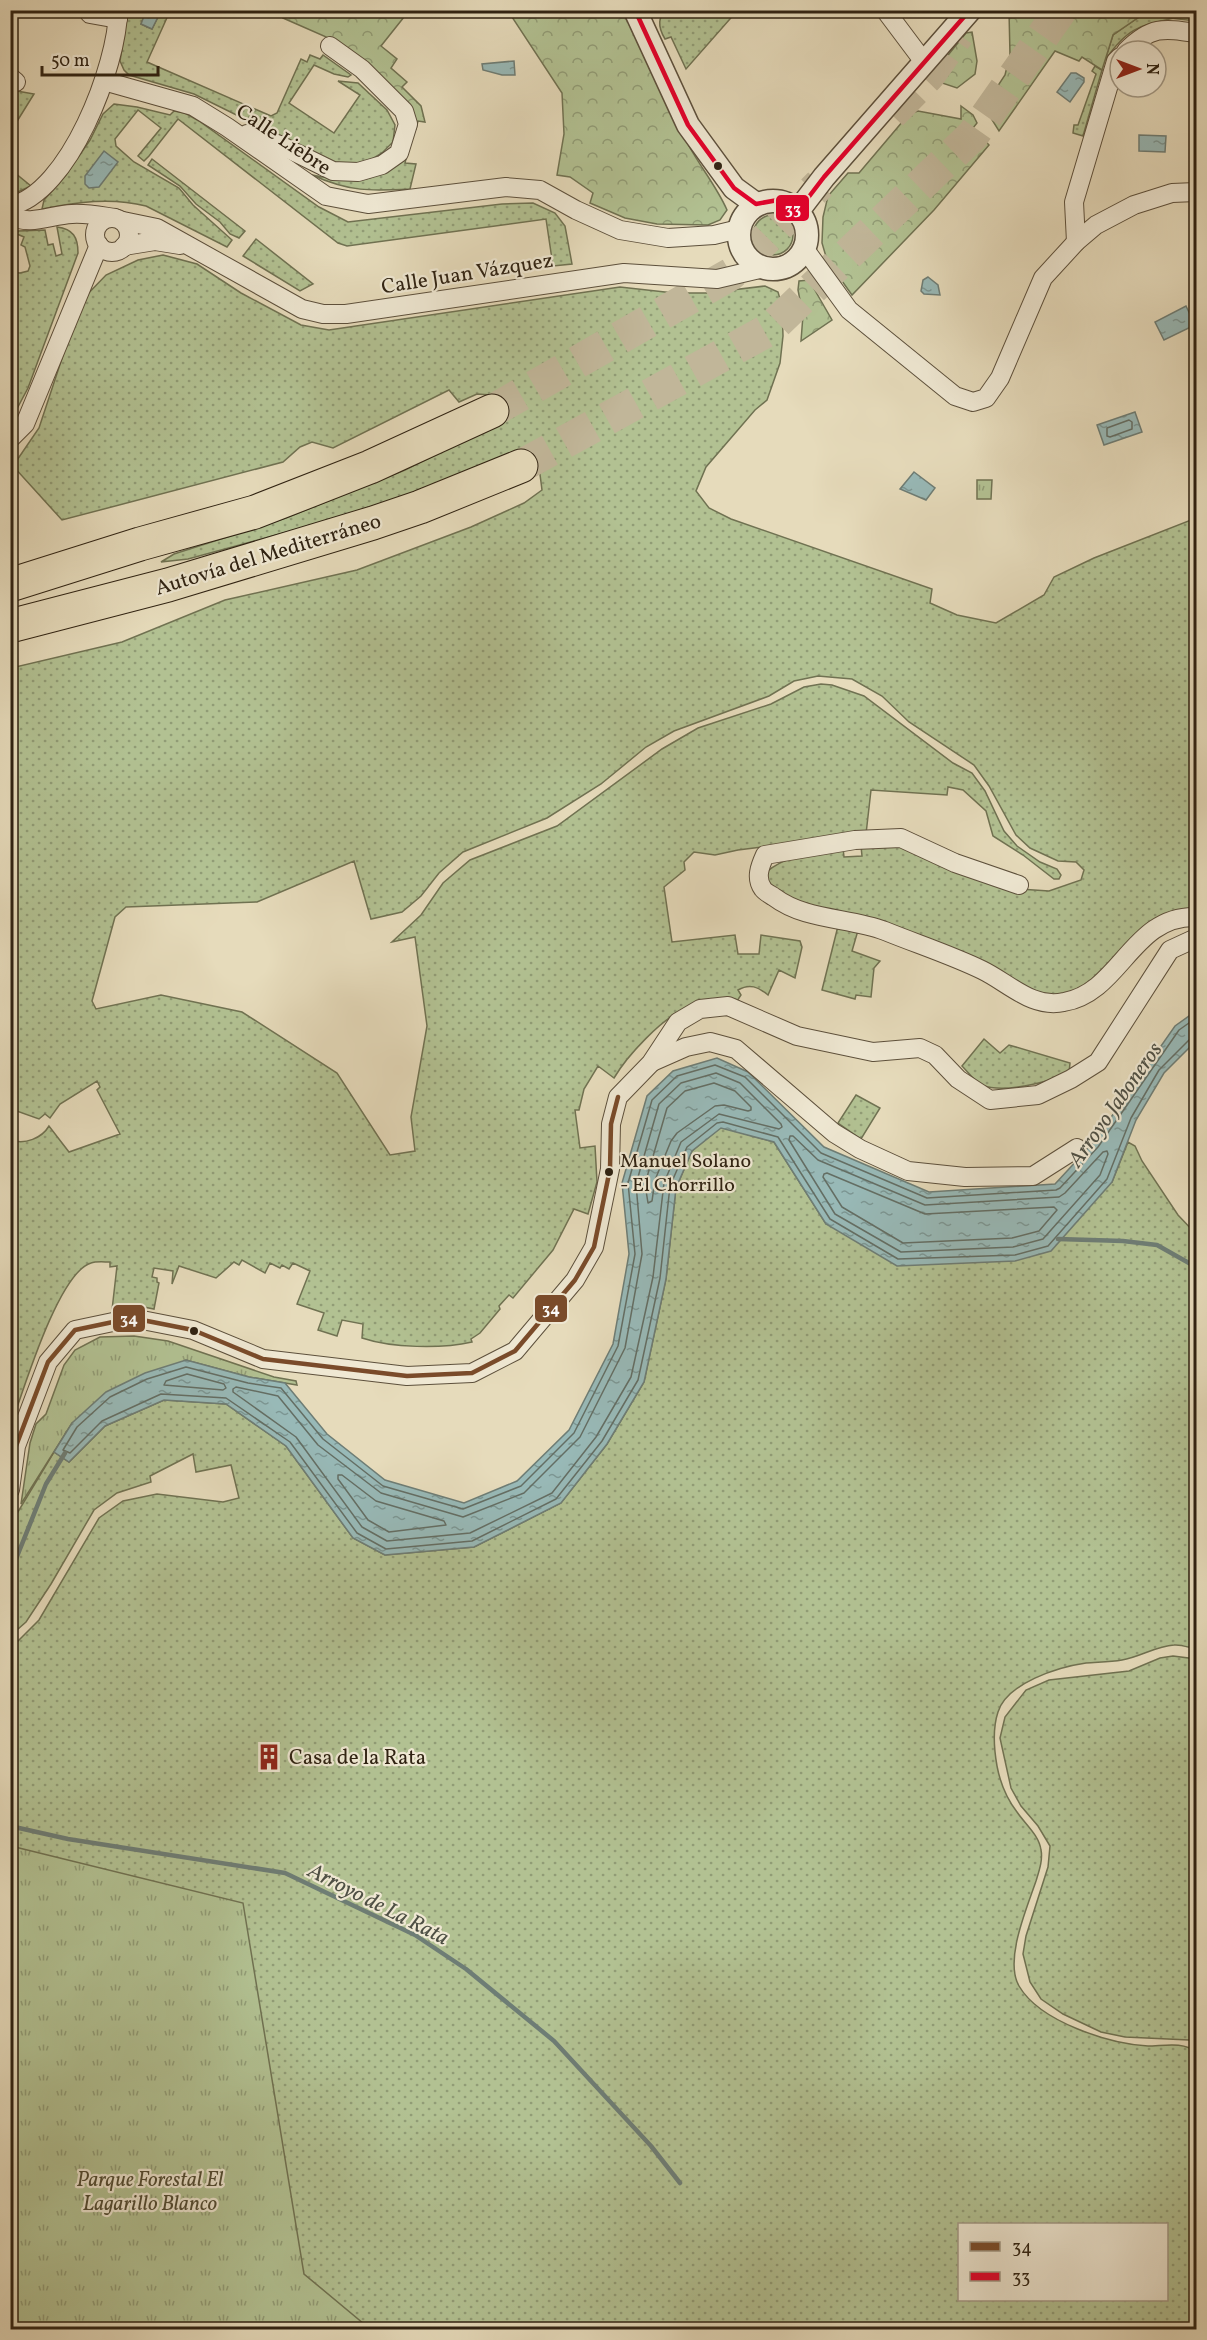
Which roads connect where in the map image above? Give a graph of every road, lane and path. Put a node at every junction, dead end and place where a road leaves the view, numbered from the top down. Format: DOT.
graph roads {
  1 [pos="87,10"];
  2 [pos="885,10"];
  3 [pos="970,10"];
  4 [pos="638,12"];
  5 [pos="118,15"];
  6 [pos="1197,33"];
  7 [pos="1138,39"];
  8 [pos="330,46"];
  9 [pos="924,62"];
  10 [pos="104,81"];
  11 [pos="1108,88"];
  12 [pos="227,127"];
  13 [pos="1197,192"];
  14 [pos="756,204"];
  15 [pos="10,206"];
  16 [pos="798,211"];
  17 [pos="10,216"];
  18 [pos="57,217"];
  19 [pos="119,220"];
  20 [pos="739,229"];
  21 [pos="98,242"];
  22 [pos="1076,242"];
  23 [pos="193,247"];
  24 [pos="121,248"];
  25 [pos="804,248"];
  26 [pos="764,268"];
  27 [pos="79,292"];
  28 [pos="492,411"];
  29 [pos="10,439"];
  30 [pos="521,466"];
  31 [pos="10,585"];
  32 [pos="10,626"];
  33 [pos="1019,885"];
  34 [pos="1197,917"];
  35 [pos="1197,938"];
  36 [pos="651,1063"];
  37 [pos="1077,1148"];
  38 [pos="10,1490"];
  1 -- 5 [label="street"];
  2 -- 9 [label="street"];
  3 -- 9 [label="street"];
  4 -- 14 [label="street"];
  5 -- 10 [label="street"];
  6 -- 7 [label="street"];
  8 -- 12 [label="street"];
  9 -- 16 [label="street"];
  10 -- 12 [label="street, Calle Liebre"];
  10 -- 15 [label="street"];
  11 -- 22 [label="street"];
  12 -- 20 [label="street, Calle Liebre"];
  13 -- 22 [label="street"];
  14 -- 16 [label="street"];
  14 -- 20 [label="street"];
  16 -- 25 [label="street"];
  17 -- 18 [label="street"];
  18 -- 19 [label="street"];
  18 -- 21 [label="street"];
  19 -- 21 [label="street"];
  19 -- 23 [label="street, Calle Juan Vázquez"];
  19 -- 24 [label="street"];
  20 -- 26 [label="street"];
  21 -- 24 [label="street"];
  21 -- 27 [label="street"];
  22 -- 25 [label="street"];
  23 -- 24 [label="street, Calle Juan Vázquez"];
  23 -- 26 [label="street, Calle Juan Vázquez"];
  24 -- 27 [label="street"];
  25 -- 26 [label="street"];
  27 -- 29 [label="street"];
  28 -- 31 [label="highway"];
  30 -- 32 [label="highway, Autovía del Mediterráneo"];
  33 -- 34 [label="street"];
  35 -- 36 [label="street"];
  36 -- 37 [label="street"];
  36 -- 38 [label="street"];
}
